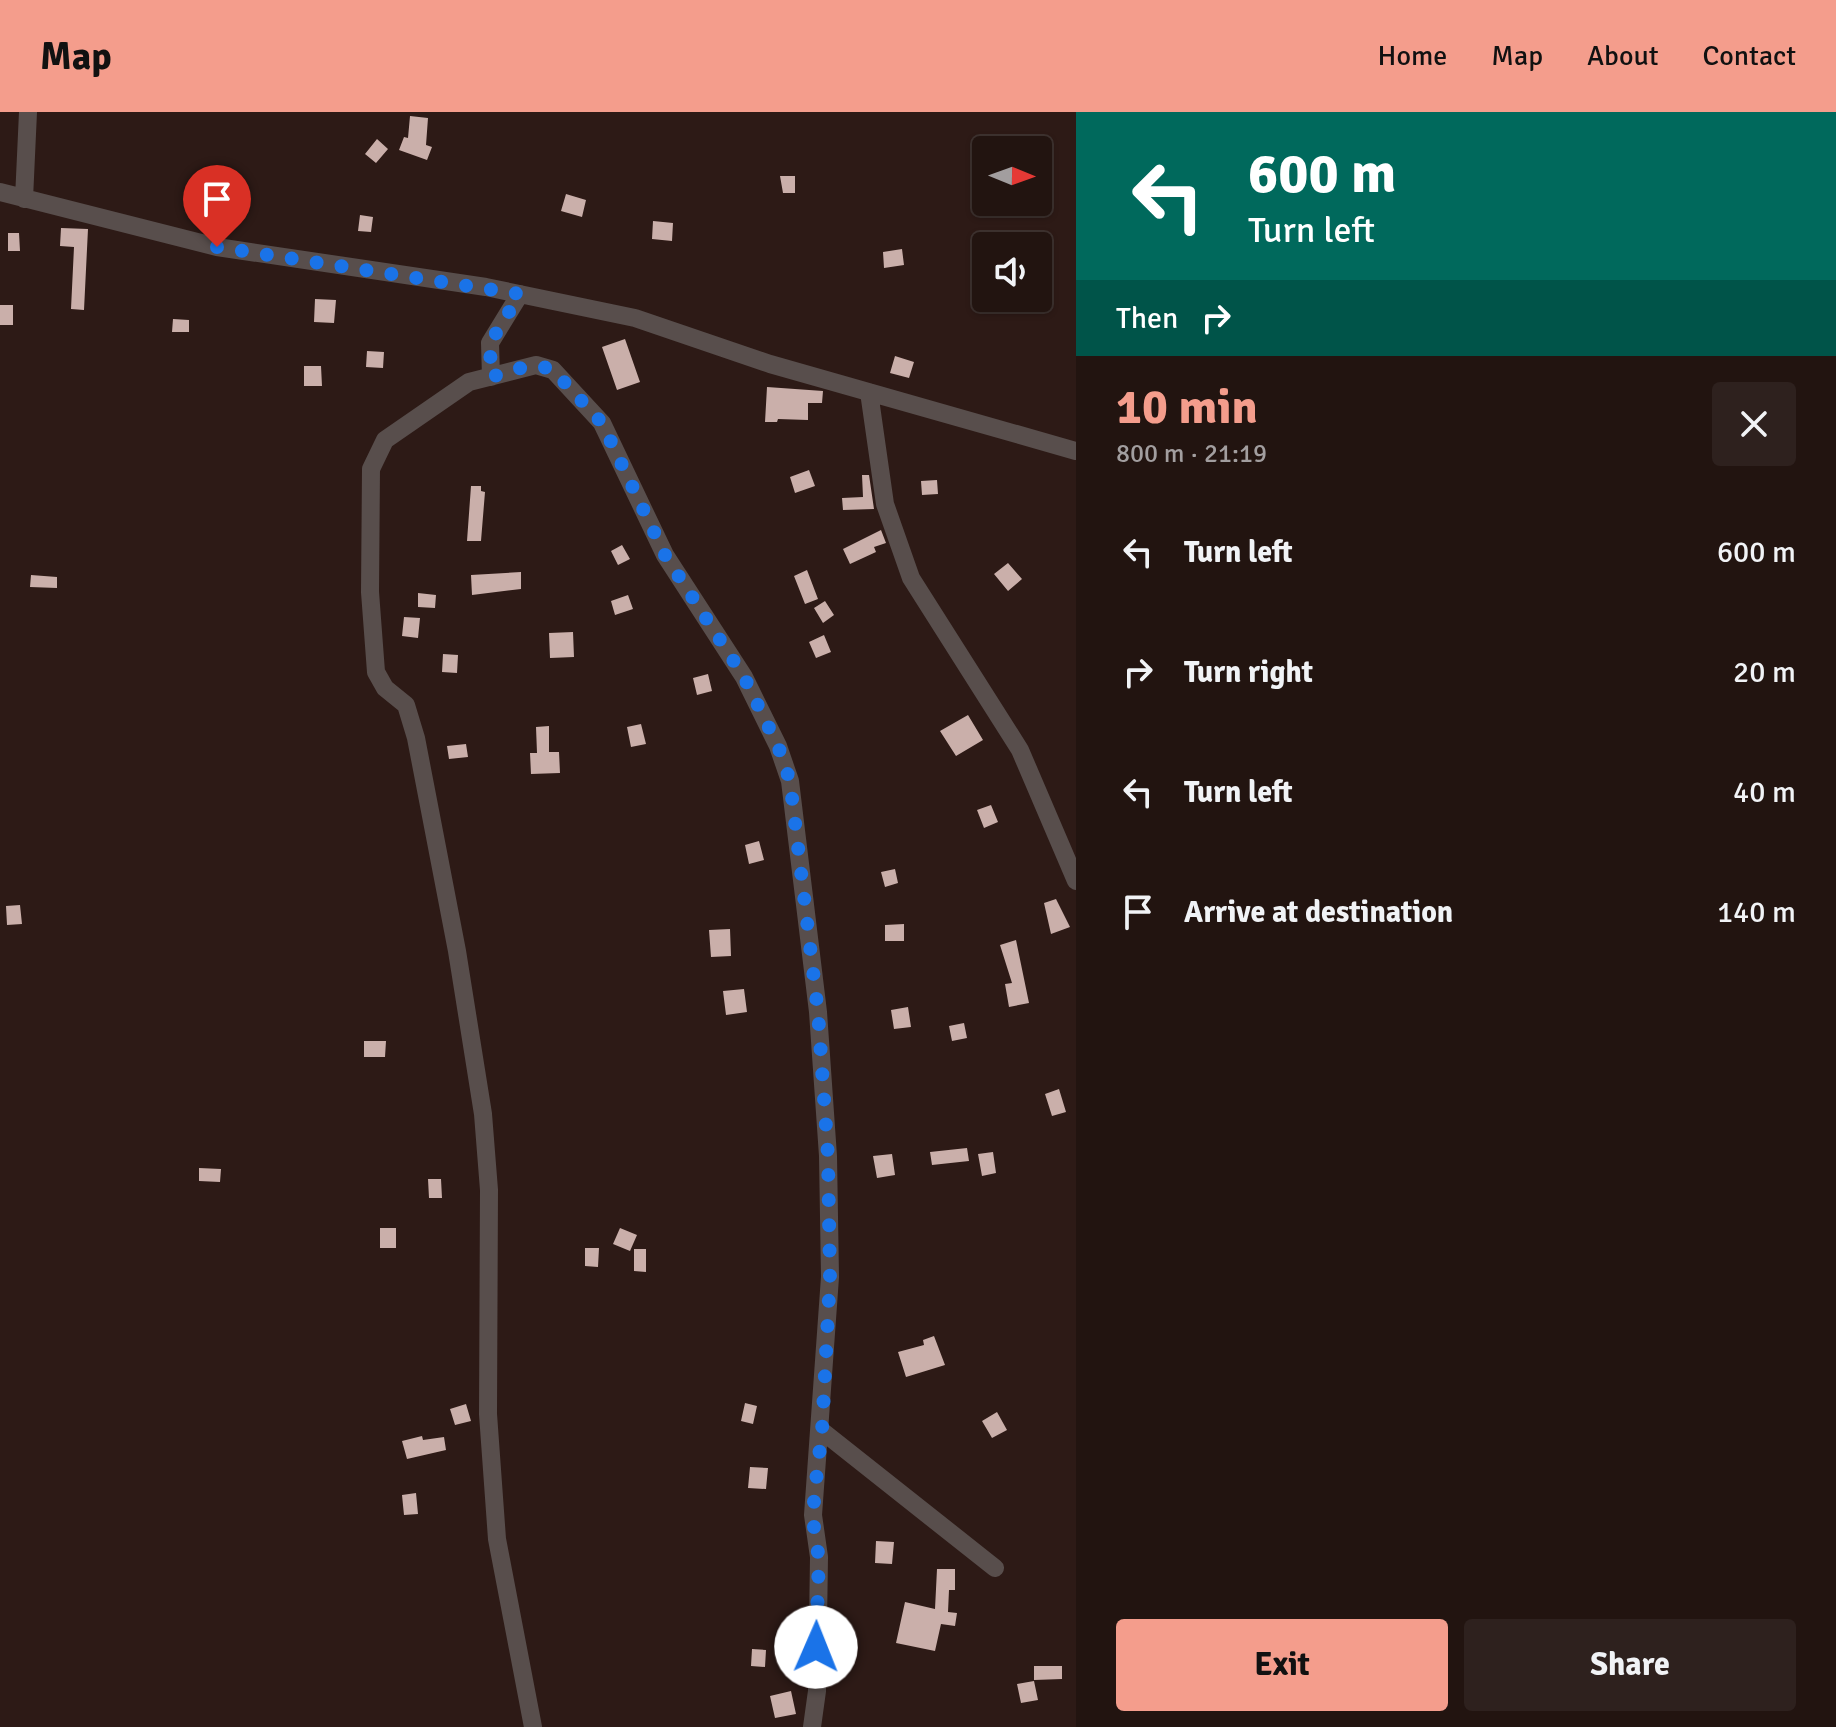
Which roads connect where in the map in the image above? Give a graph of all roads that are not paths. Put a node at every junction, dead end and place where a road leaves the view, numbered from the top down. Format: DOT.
graph roads {
  1 [pos="28,112"];
  2 [pos="0,192"];
  3 [pos="24,199"];
  4 [pos="520,294"];
  5 [pos="491,377"];
  6 [pos="869,392"];
  7 [pos="1076,451"];
  8 [pos="1076,881"];
  9 [pos="822,1431"];
  10 [pos="995,1568"];
  11 [pos="533,1727"];
  12 [pos="812,1727"];
  1 -- 3 [label="street"];
  2 -- 3 [label="street"];
  3 -- 4 [label="street"];
  4 -- 5 [label="street"];
  4 -- 6 [label="street"];
  5 -- 9 [label="street"];
  5 -- 11 [label="street"];
  6 -- 7 [label="street"];
  6 -- 8 [label="street"];
  9 -- 10 [label="street"];
  9 -- 12 [label="street"];
}
